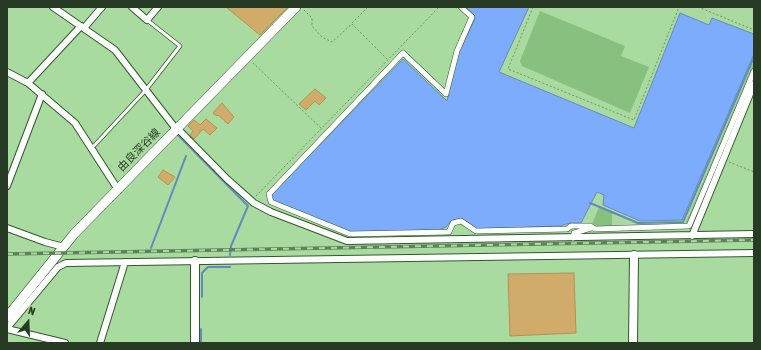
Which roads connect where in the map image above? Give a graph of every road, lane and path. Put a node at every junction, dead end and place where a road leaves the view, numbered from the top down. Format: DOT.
graph roads {
  1 [pos="53,7"];
  2 [pos="102,7"];
  3 [pos="132,7"];
  4 [pos="158,7"];
  5 [pos="368,7"];
  6 [pos="439,7"];
  7 [pos="461,7"];
  8 [pos="534,7"];
  9 [pos="679,7"];
  10 [pos="698,7"];
  11 [pos="299,8"];
  12 [pos="147,20"];
  13 [pos="352,24"];
  14 [pos="82,27"];
  15 [pos="754,30"];
  16 [pos="247,57"];
  17 [pos="388,60"];
  18 [pos="754,71"];
  19 [pos="7,72"];
  20 [pos="28,83"];
  21 [pos="754,84"];
  22 [pos="146,90"];
  23 [pos="42,94"];
  24 [pos="177,128"];
  25 [pos="322,129"];
  26 [pos="92,148"];
  27 [pos="723,159"];
  28 [pos="754,172"];
  29 [pos="7,186"];
  30 [pos="117,188"];
  31 [pos="252,201"];
  32 [pos="592,227"];
  33 [pos="7,228"];
  34 [pos="754,234"];
  35 [pos="692,236"];
  36 [pos="573,238"];
  37 [pos="64,247"];
  38 [pos="754,253"];
  39 [pos="634,255"];
  40 [pos="125,262"];
  41 [pos="195,262"];
  42 [pos="7,317"];
  43 [pos="7,328"];
  44 [pos="65,343"];
  45 [pos="100,343"];
  46 [pos="195,343"];
  47 [pos="633,343"];
  1 -- 14 [label="street"];
  2 -- 14 [label="street"];
  3 -- 12 [label="street"];
  4 -- 12 [label="street"];
  5 -- 13 [label="path"];
  6 -- 17 [label="path"];
  7 -- 32 [label="street"];
  8 -- 9 [label="path"];
  10 -- 15 [label="path"];
  11 -- 13 [label="path"];
  11 -- 16 [label="main road, 由良深谷線"];
  12 -- 22 [label="lane"];
  13 -- 17 [label="path"];
  14 -- 20 [label="street"];
  14 -- 22 [label="street"];
  16 -- 24 [label="main road, 由良深谷線"];
  16 -- 25 [label="path"];
  17 -- 25 [label="path"];
  18 -- 32 [label="street"];
  19 -- 20 [label="street"];
  20 -- 23 [label="street"];
  21 -- 27 [label="street"];
  22 -- 24 [label="street"];
  22 -- 26 [label="lane"];
  23 -- 26 [label="street"];
  23 -- 29 [label="street"];
  24 -- 30 [label="main road, 由良深谷線"];
  24 -- 31 [label="street"];
  25 -- 31 [label="path"];
  26 -- 30 [label="street"];
  27 -- 28 [label="path"];
  27 -- 35 [label="street"];
  30 -- 37 [label="main road, 由良深谷線"];
  31 -- 36 [label="street"];
  32 -- 36 [label="street"];
  33 -- 37 [label="street"];
  34 -- 35 [label="street"];
  35 -- 36 [label="street"];
  37 -- 42 [label="main road, 由良深谷線"];
  38 -- 39 [label="street"];
  39 -- 41 [label="street"];
  39 -- 47 [label="street"];
  40 -- 41 [label="street"];
  40 -- 43 [label="street"];
  40 -- 45 [label="street"];
  41 -- 46 [label="street"];
  43 -- 44 [label="street"];
}
